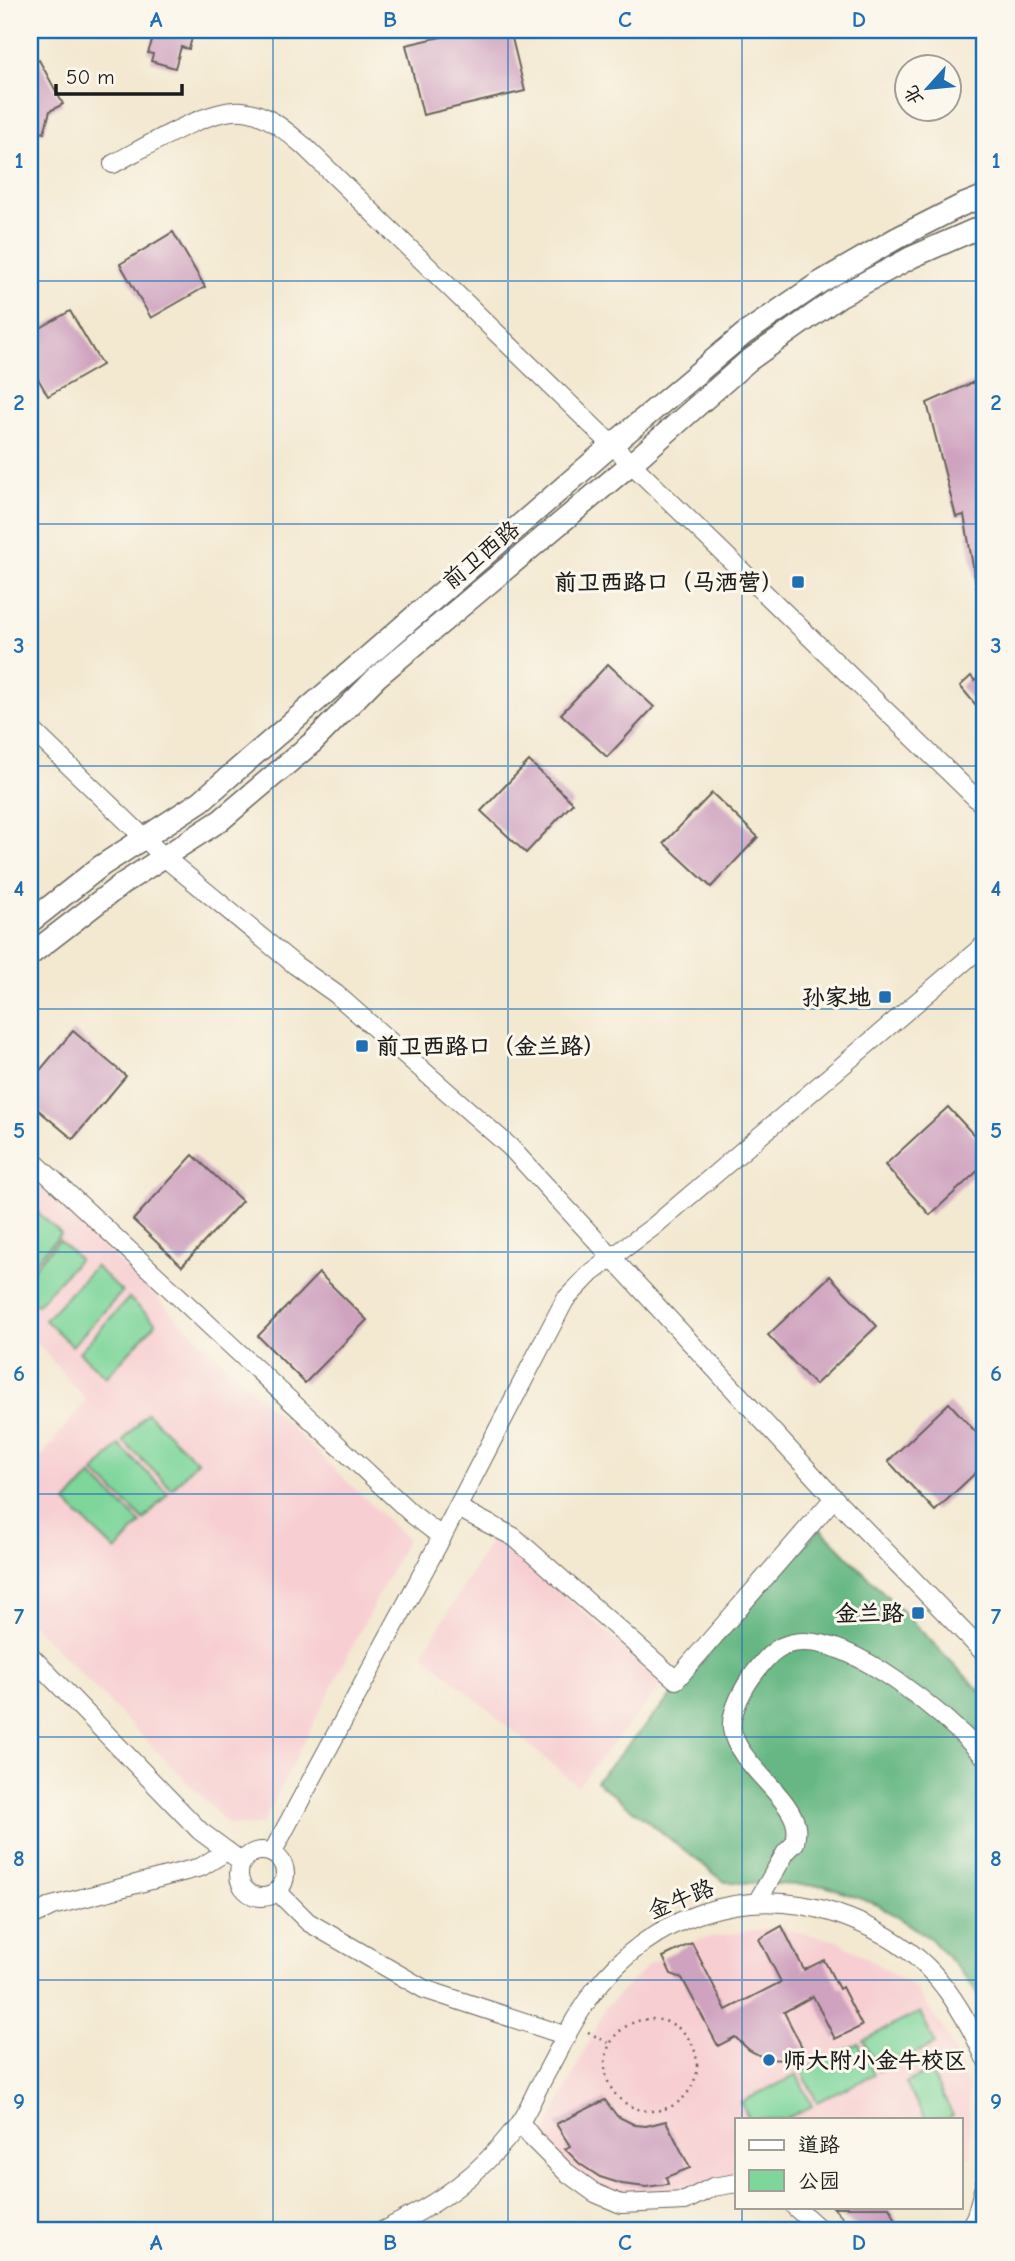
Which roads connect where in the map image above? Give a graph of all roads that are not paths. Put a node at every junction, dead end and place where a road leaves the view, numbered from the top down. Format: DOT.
graph roads {
  1 [pos="113,164"];
  2 [pos="985,197"];
  3 [pos="985,225"];
  4 [pos="612,445"];
  5 [pos="632,463"];
  6 [pos="30,728"];
  7 [pos="985,807"];
  8 [pos="143,838"];
  9 [pos="164,857"];
  10 [pos="30,922"];
  11 [pos="985,944"];
  12 [pos="30,955"];
  13 [pos="30,1158"];
  14 [pos="612,1258"];
  15 [pos="834,1498"];
  16 [pos="458,1508"];
  17 [pos="442,1537"];
  18 [pos="985,1654"];
  19 [pos="30,1655"];
  20 [pos="985,1757"];
  21 [pos="272,1853"];
  22 [pos="234,1856"];
  23 [pos="277,1891"];
  24 [pos="757,1902"];
  25 [pos="30,1917"];
  26 [pos="570,2030"];
  27 [pos="985,2058"];
  28 [pos="520,2122"];
  29 [pos="735,2183"];
  30 [pos="985,2183"];
  31 [pos="796,2208"];
  32 [pos="976,2222"];
  33 [pos="382,2231"];
  34 [pos="822,2231"];
  1 -- 4 [label="street"];
  2 -- 4 [label="main road, 前卫西路"];
  3 -- 5 [label="main road, 前卫西路"];
  4 -- 5 [label="street"];
  4 -- 8 [label="main road, 前卫西路"];
  5 -- 7 [label="street"];
  5 -- 9 [label="main road, 前卫西路"];
  6 -- 8 [label="street"];
  8 -- 9 [label="street"];
  8 -- 10 [label="main road, 前卫西路"];
  9 -- 12 [label="main road, 前卫西路"];
  9 -- 14 [label="street"];
  11 -- 14 [label="street"];
  13 -- 17 [label="street"];
  14 -- 15 [label="street"];
  14 -- 16 [label="street"];
  15 -- 16 [label="street"];
  15 -- 18 [label="street"];
  16 -- 17 [label="street"];
  17 -- 21 [label="street"];
  19 -- 22 [label="street"];
  20 -- 24 [label="street"];
  21 -- 22 [label="street"];
  21 -- 23 [label="street"];
  22 -- 23 [label="street"];
  22 -- 25 [label="street"];
  23 -- 26 [label="street"];
  24 -- 26 [label="street, 金牛路"];
  24 -- 27 [label="street, 金牛路"];
  26 -- 28 [label="street, 金牛路"];
  28 -- 29 [label="street"];
  28 -- 33 [label="street, 金牛路"];
  30 -- 32 [label="street"];
  31 -- 34 [label="street"];
}
